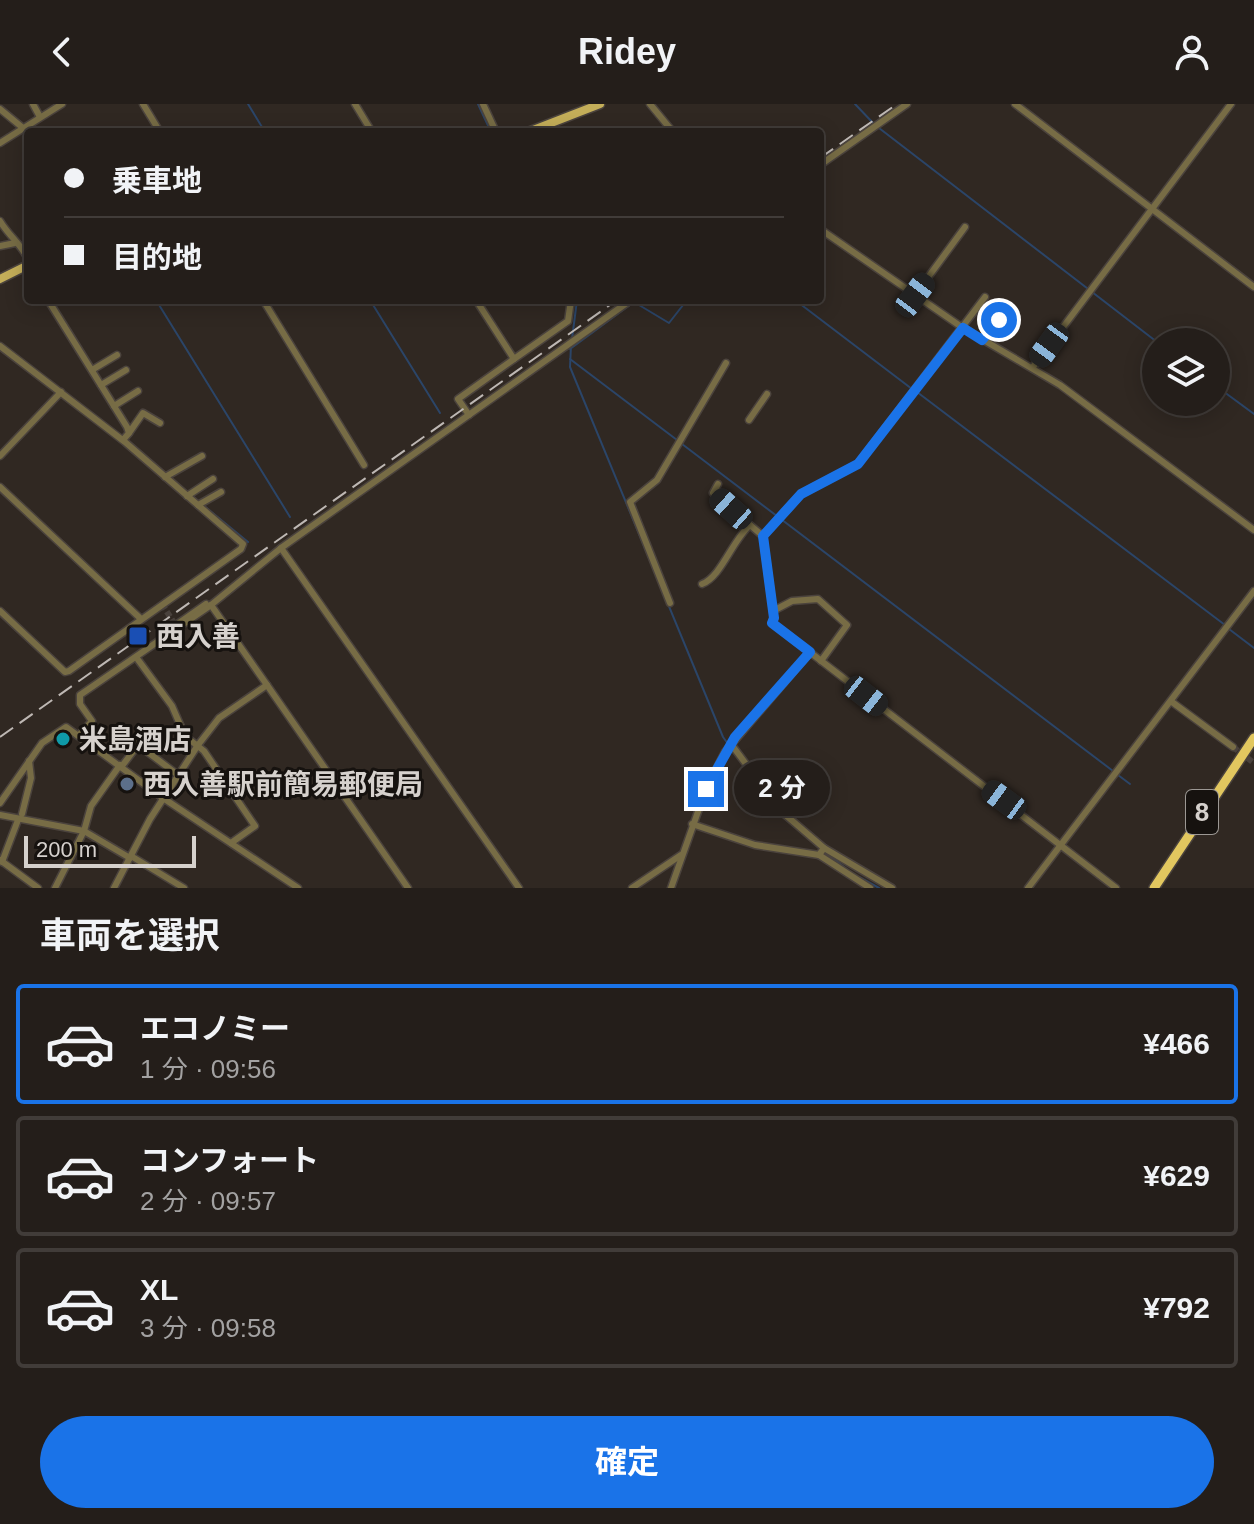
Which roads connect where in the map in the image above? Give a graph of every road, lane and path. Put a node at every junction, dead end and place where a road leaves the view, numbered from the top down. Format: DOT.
graph roads {
  1 [pos="33,104"];
  2 [pos="62,104"];
  3 [pos="143,104"];
  4 [pos="355,104"];
  5 [pos="483,104"];
  6 [pos="600,104"];
  7 [pos="650,104"];
  8 [pos="907,104"];
  9 [pos="1015,104"];
  10 [pos="1231,104"];
  11 [pos="0,109"];
  12 [pos="40,117"];
  13 [pos="23,128"];
  14 [pos="158,128"];
  15 [pos="370,128"];
  16 [pos="494,128"];
  17 [pos="552,128"];
  18 [pos="670,128"];
  19 [pos="0,143"];
  20 [pos="824,162"];
  21 [pos="1151,210"];
  22 [pos="0,221"];
  23 [pos="965,227"];
  24 [pos="824,232"];
  25 [pos="15,243"];
  26 [pos="0,246"];
  27 [pos="24,253"];
  28 [pos="24,266"];
  29 [pos="0,279"];
  30 [pos="1254,287"];
  31 [pos="915,295"];
  32 [pos="985,297"];
  33 [pos="51,304"];
  34 [pos="265,304"];
  35 [pos="479,304"];
  36 [pos="570,304"];
  37 [pos="625,304"];
  38 [pos="999,320"];
  39 [pos="963,328"];
  40 [pos="982,340"];
  41 [pos="0,346"];
  42 [pos="117,355"];
  43 [pos="514,359"];
  44 [pos="726,363"];
  45 [pos="1033,367"];
  46 [pos="92,370"];
  47 [pos="126,370"];
  48 [pos="101,385"];
  49 [pos="138,391"];
  50 [pos="61,392"];
  51 [pos="767,394"];
  52 [pos="114,406"];
  53 [pos="469,415"];
  54 [pos="749,420"];
  55 [pos="160,423"];
  56 [pos="129,433"];
  57 [pos="123,440"];
  58 [pos="0,456"];
  59 [pos="202,456"];
  60 [pos="364,465"];
  61 [pos="165,477"];
  62 [pos="213,479"];
  63 [pos="718,484"];
  64 [pos="0,487"];
  65 [pos="221,492"];
  66 [pos="187,496"];
  67 [pos="198,505"];
  68 [pos="750,525"];
  69 [pos="1254,530"];
  70 [pos="763,536"];
  71 [pos="281,548"];
  72 [pos="702,584"];
  73 [pos="1254,591"];
  74 [pos="226,594"];
  75 [pos="670,603"];
  76 [pos="211,605"];
  77 [pos="0,611"];
  78 [pos="773,611"];
  79 [pos="141,619"];
  80 [pos="150,648"];
  81 [pos="810,652"];
  82 [pos="136,657"];
  83 [pos="821,661"];
  84 [pos="267,685"];
  85 [pos="1172,702"];
  86 [pos="80,734"];
  87 [pos="1254,738"];
  88 [pos="731,744"];
  89 [pos="198,745"];
  90 [pos="1233,747"];
  91 [pos="29,761"];
  92 [pos="121,766"];
  93 [pos="178,775"];
  94 [pos="163,798"];
  95 [pos="0,803"];
  96 [pos="0,815"];
  97 [pos="20,817"];
  98 [pos="692,824"];
  99 [pos="84,831"];
  100 [pos="231,843"];
  101 [pos="1062,844"];
  102 [pos="822,852"];
  103 [pos="681,855"];
  104 [pos="130,857"];
  105 [pos="1,861"];
  106 [pos="38,888"];
  107 [pos="55,888"];
  108 [pos="114,888"];
  109 [pos="184,888"];
  110 [pos="298,888"];
  111 [pos="408,888"];
  112 [pos="519,888"];
  113 [pos="632,888"];
  114 [pos="671,888"];
  115 [pos="870,888"];
  116 [pos="892,888"];
  117 [pos="1028,888"];
  118 [pos="1116,888"];
  119 [pos="1154,888"];
  1 -- 12 [label="street"];
  2 -- 12 [label="street"];
  3 -- 14 [label="street"];
  4 -- 15 [label="street"];
  5 -- 16 [label="street"];
  6 -- 17 [label="main road"];
  7 -- 18 [label="street"];
  8 -- 20 [label="street"];
  9 -- 21 [label="street"];
  10 -- 21 [label="street"];
  11 -- 13 [label="street"];
  12 -- 13 [label="street"];
  13 -- 19 [label="street"];
  21 -- 30 [label="street"];
  21 -- 45 [label="street"];
  22 -- 25 [label="street"];
  23 -- 31 [label="street"];
  24 -- 31 [label="street"];
  25 -- 26 [label="street"];
  25 -- 27 [label="street"];
  28 -- 29 [label="main road"];
  31 -- 39 [label="street"];
  32 -- 39 [label="street"];
  33 -- 46 [label="street"];
  34 -- 60 [label="street"];
  35 -- 43 [label="street"];
  36 -- 43 [label="street"];
  37 -- 53 [label="street"];
  38 -- 40 [label="street"];
  39 -- 40 [label="street"];
  39 -- 70 [label="street"];
  40 -- 45 [label="street"];
  41 -- 50 [label="street"];
  42 -- 46 [label="street"];
  43 -- 53 [label="street"];
  44 -- 75 [label="street"];
  45 -- 69 [label="street"];
  46 -- 48 [label="street"];
  47 -- 48 [label="street"];
  48 -- 52 [label="street"];
  49 -- 52 [label="street"];
  50 -- 57 [label="street"];
  50 -- 58 [label="street"];
  51 -- 54 [label="street"];
  52 -- 56 [label="street"];
  53 -- 71 [label="street"];
  55 -- 56 [label="street"];
  56 -- 57 [label="street"];
  57 -- 61 [label="street"];
  59 -- 61 [label="street"];
  61 -- 66 [label="street"];
  62 -- 66 [label="street"];
  63 -- 68 [label="street"];
  64 -- 79 [label="street"];
  65 -- 67 [label="street"];
  66 -- 67 [label="street"];
  67 -- 79 [label="street"];
  68 -- 70 [label="street"];
  68 -- 72 [label="street"];
  70 -- 78 [label="street"];
  71 -- 74 [label="street"];
  71 -- 112 [label="street"];
  73 -- 85 [label="street"];
  74 -- 76 [label="street"];
  74 -- 80 [label="street"];
  76 -- 80 [label="street"];
  76 -- 84 [label="street"];
  77 -- 79 [label="street"];
  78 -- 81 [label="street"];
  78 -- 83 [label="street"];
  80 -- 82 [label="street"];
  81 -- 83 [label="street"];
  81 -- 88 [label="street"];
  82 -- 86 [label="street"];
  82 -- 89 [label="street"];
  83 -- 101 [label="street"];
  84 -- 89 [label="street"];
  84 -- 111 [label="street"];
  85 -- 90 [label="street"];
  85 -- 101 [label="street"];
  86 -- 91 [label="street"];
  86 -- 92 [label="street"];
  87 -- 119 [label="highway, 8"];
  88 -- 98 [label="street"];
  88 -- 102 [label="street"];
  89 -- 93 [label="street"];
  89 -- 100 [label="street"];
  91 -- 95 [label="street"];
  91 -- 97 [label="street"];
  92 -- 93 [label="street"];
  92 -- 94 [label="street"];
  92 -- 99 [label="street"];
  93 -- 94 [label="street"];
  94 -- 100 [label="street"];
  94 -- 104 [label="street"];
  96 -- 97 [label="street"];
  97 -- 99 [label="street"];
  97 -- 105 [label="street"];
  98 -- 102 [label="street"];
  98 -- 103 [label="street"];
  99 -- 104 [label="street"];
  99 -- 107 [label="street"];
  100 -- 110 [label="street"];
  101 -- 117 [label="street"];
  101 -- 118 [label="street"];
  102 -- 115 [label="street"];
  102 -- 116 [label="street"];
  103 -- 113 [label="street"];
  103 -- 114 [label="street"];
  104 -- 108 [label="street"];
  104 -- 109 [label="street"];
  105 -- 106 [label="street"];
}
